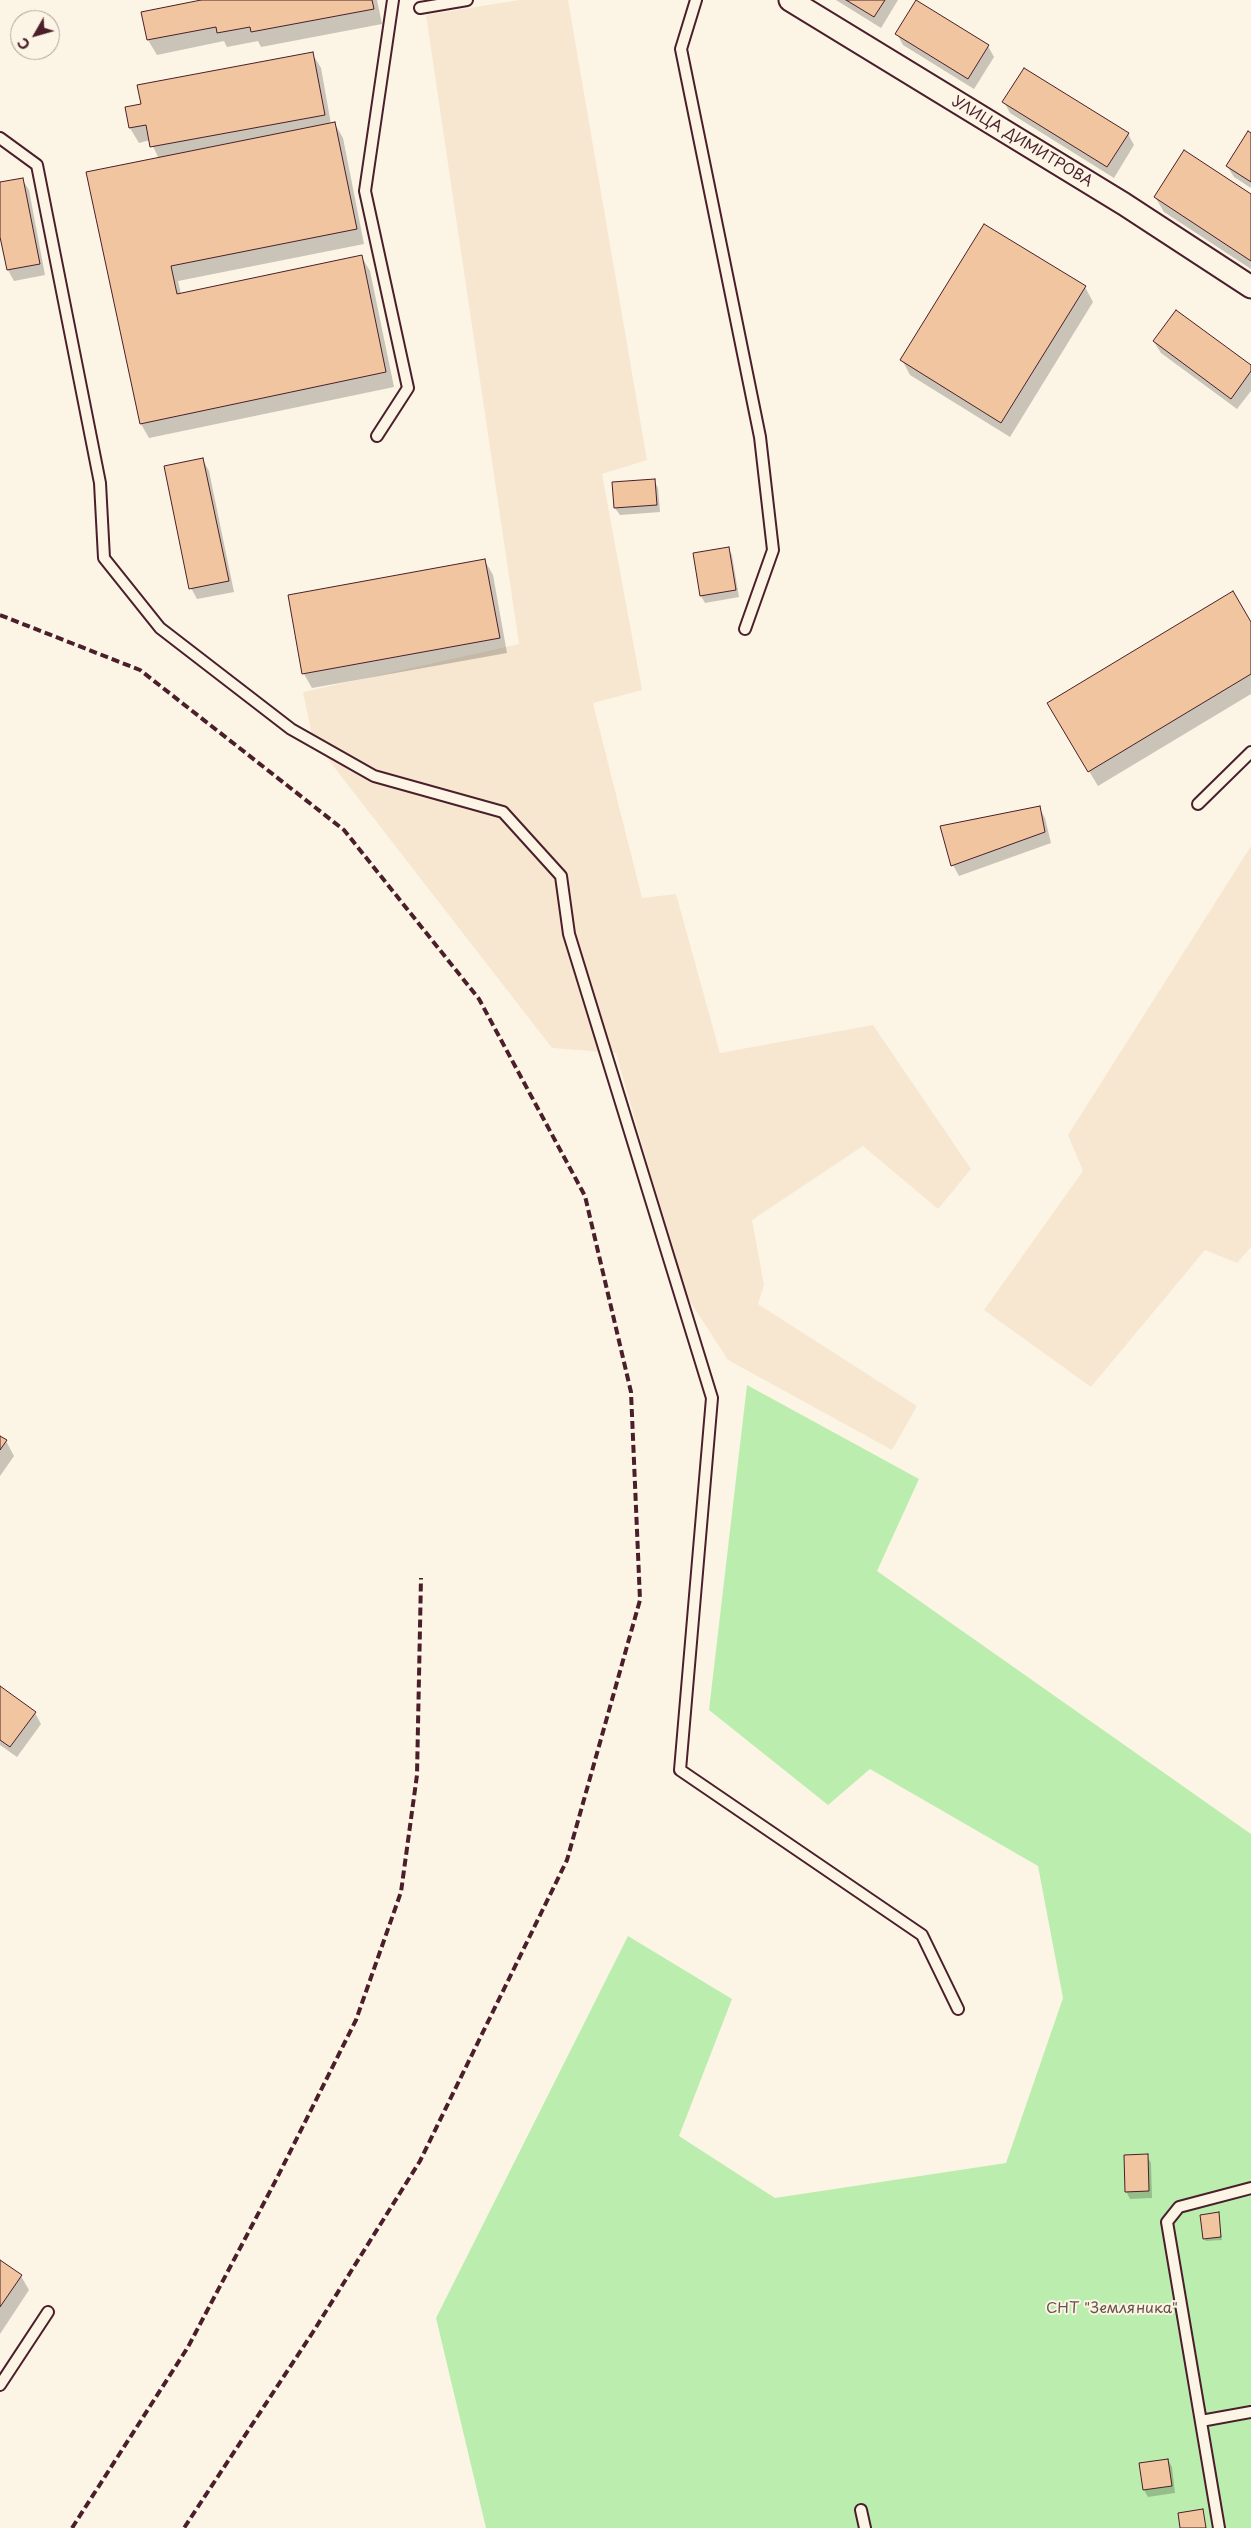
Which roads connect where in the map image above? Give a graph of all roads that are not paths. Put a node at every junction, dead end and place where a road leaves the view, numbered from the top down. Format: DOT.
graph roads {
  1 [pos="393,0"];
  2 [pos="467,0"];
  3 [pos="696,0"];
  4 [pos="790,0"];
  5 [pos="420,8"];
  6 [pos="0,138"];
  7 [pos="1251,287"];
  8 [pos="377,436"];
  9 [pos="745,629"];
  10 [pos="1251,752"];
  11 [pos="1198,804"];
  12 [pos="958,2009"];
  13 [pos="1251,2188"];
  14 [pos="48,2312"];
  15 [pos="0,2385"];
  16 [pos="1251,2412"];
  17 [pos="1201,2421"];
  18 [pos="861,2510"];
  19 [pos="865,2528"];
  20 [pos="1219,2528"];
  1 -- 8 [label="lane"];
  2 -- 5 [label="lane"];
  3 -- 9 [label="lane"];
  4 -- 7 [label="street, УЛИЦА ДИМИТРОВА"];
  6 -- 12 [label="lane"];
  10 -- 11 [label="lane"];
  13 -- 17 [label="lane"];
  14 -- 15 [label="lane"];
  16 -- 17 [label="lane"];
  17 -- 20 [label="lane"];
  18 -- 19 [label="lane"];
}
